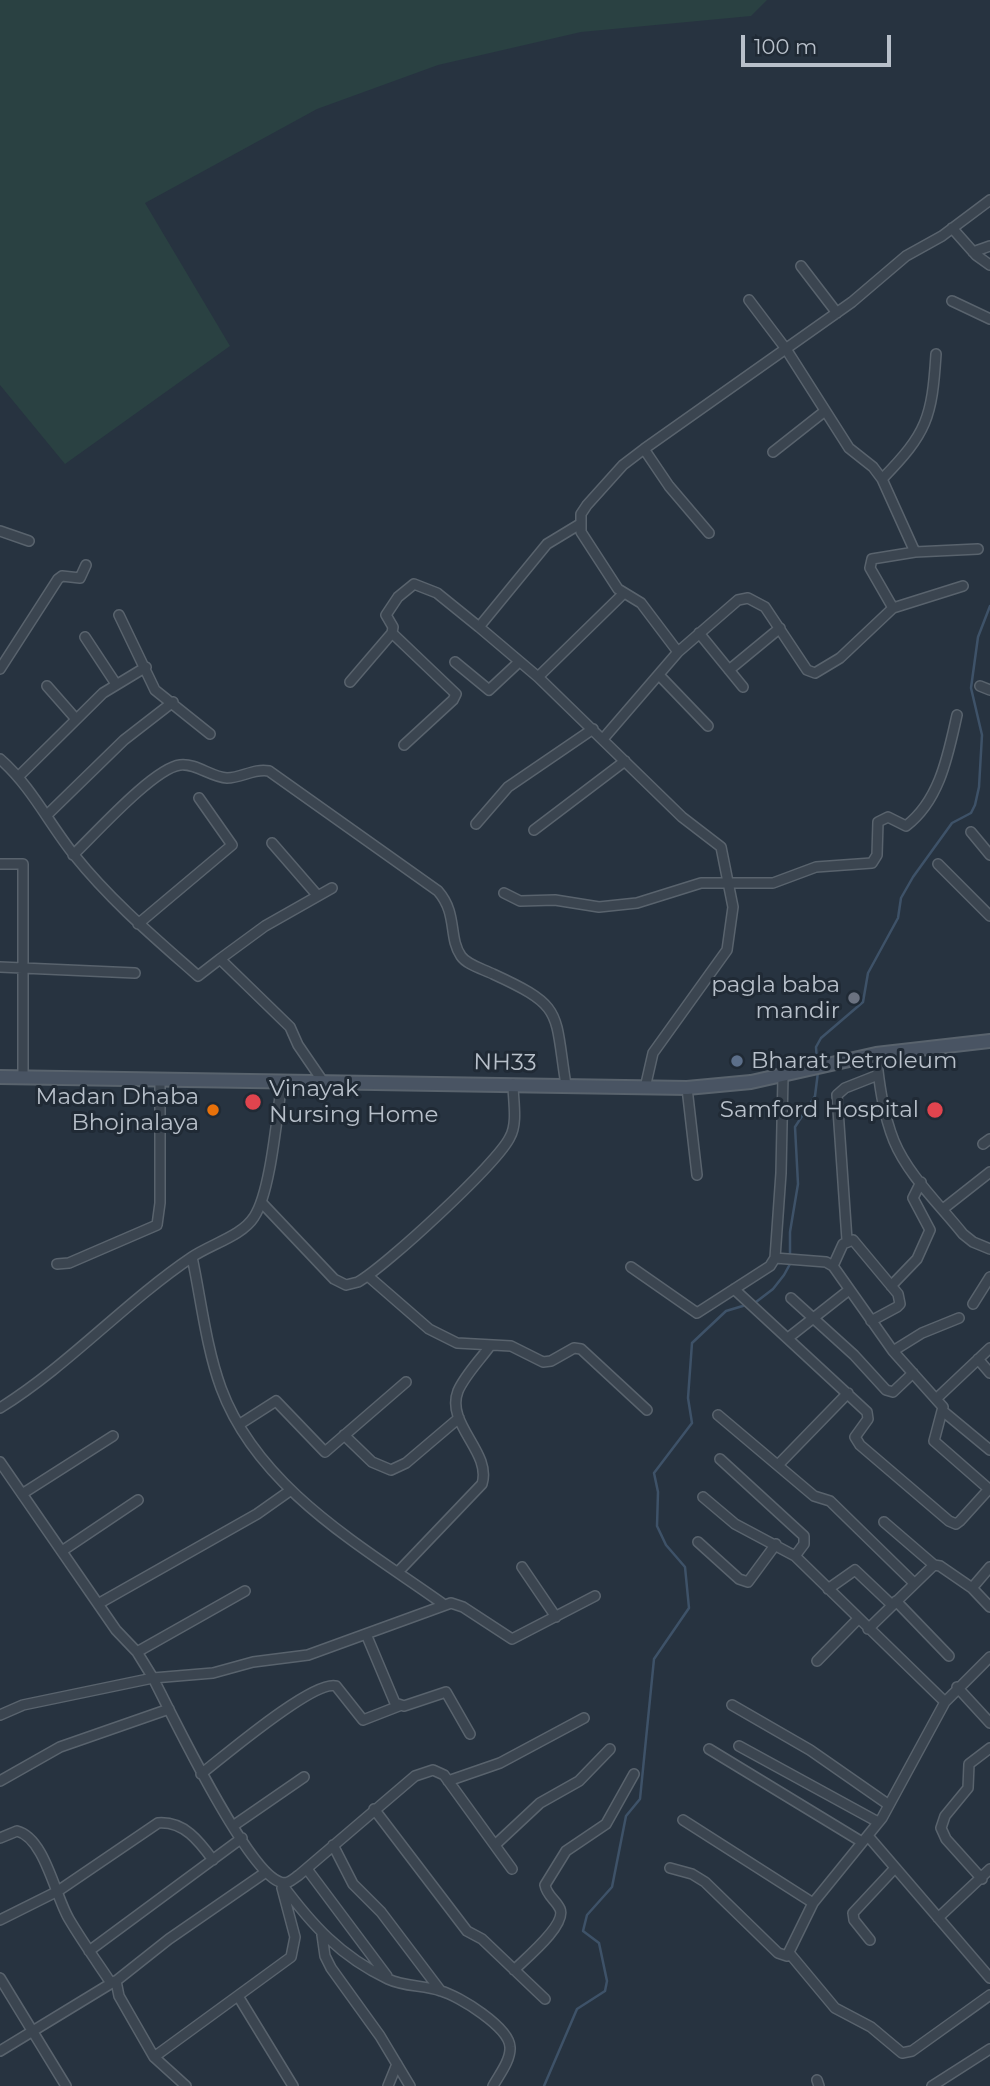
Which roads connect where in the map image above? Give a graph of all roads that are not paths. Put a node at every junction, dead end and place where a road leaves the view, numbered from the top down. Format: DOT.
graph roads {
  1 [pos="990,200"];
  2 [pos="952,228"];
  3 [pos="990,246"];
  4 [pos="973,252"];
  5 [pos="990,265"];
  6 [pos="801,266"];
  7 [pos="749,300"];
  8 [pos="952,301"];
  9 [pos="837,313"];
  10 [pos="990,319"];
  11 [pos="786,349"];
  12 [pos="936,354"];
  13 [pos="825,411"];
  14 [pos="644,449"];
  15 [pos="773,452"];
  16 [pos="882,479"];
  17 [pos="580,524"];
  18 [pos="0,531"];
  19 [pos="709,533"];
  20 [pos="29,541"];
  21 [pos="978,549"];
  22 [pos="915,552"];
  23 [pos="86,565"];
  24 [pos="963,586"];
  25 [pos="623,594"];
  26 [pos="893,608"];
  27 [pos="119,615"];
  28 [pos="479,627"];
  29 [pos="780,628"];
  30 [pos="392,634"];
  31 [pos="699,634"];
  32 [pos="85,637"];
  33 [pos="678,653"];
  34 [pos="455,662"];
  35 [pos="520,662"];
  36 [pos="146,667"];
  37 [pos="0,670"];
  38 [pos="729,670"];
  39 [pos="659,675"];
  40 [pos="538,677"];
  41 [pos="350,682"];
  42 [pos="116,684"];
  43 [pos="47,686"];
  44 [pos="743,687"];
  45 [pos="173,702"];
  46 [pos="957,715"];
  47 [pos="76,719"];
  48 [pos="708,726"];
  49 [pos="593,729"];
  50 [pos="210,734"];
  51 [pos="603,739"];
  52 [pos="404,745"];
  53 [pos="0,759"];
  54 [pos="625,761"];
  55 [pos="19,776"];
  56 [pos="199,798"];
  57 [pos="47,815"];
  58 [pos="476,824"];
  59 [pos="534,831"];
  60 [pos="971,832"];
  61 [pos="272,843"];
  62 [pos="73,855"];
  63 [pos="990,855"];
  64 [pos="0,864"];
  65 [pos="938,864"];
  66 [pos="726,884"];
  67 [pos="332,888"];
  68 [pos="504,893"];
  69 [pos="318,896"];
  70 [pos="990,916"];
  71 [pos="138,924"];
  72 [pos="220,959"];
  73 [pos="0,967"];
  74 [pos="23,968"];
  75 [pos="135,973"];
  76 [pos="990,1041"];
  77 [pos="876,1054"];
  78 [pos="878,1074"];
  79 [pos="783,1076"];
  80 [pos="0,1077"];
  81 [pos="23,1077"];
  82 [pos="160,1081"];
  83 [pos="282,1082"];
  84 [pos="324,1083"];
  85 [pos="513,1084"];
  86 [pos="566,1085"];
  87 [pos="645,1088"];
  88 [pos="687,1088"];
  89 [pos="990,1172"];
  90 [pos="697,1175"];
  91 [pos="921,1182"];
  92 [pos="261,1202"];
  93 [pos="943,1209"];
  94 [pos="847,1240"];
  95 [pos="990,1248"];
  96 [pos="192,1257"];
  97 [pos="778,1259"];
  98 [pos="57,1264"];
  99 [pos="832,1266"];
  100 [pos="631,1267"];
  101 [pos="368,1276"];
  102 [pos="990,1277"];
  103 [pos="891,1286"];
  104 [pos="734,1289"];
  105 [pos="849,1290"];
  106 [pos="791,1298"];
  107 [pos="973,1304"];
  108 [pos="813,1318"];
  109 [pos="958,1318"];
  110 [pos="872,1321"];
  111 [pos="788,1338"];
  112 [pos="490,1346"];
  113 [pos="990,1348"];
  114 [pos="892,1351"];
  115 [pos="978,1359"];
  116 [pos="913,1373"];
  117 [pos="990,1373"];
  118 [pos="406,1382"];
  119 [pos="848,1393"];
  120 [pos="936,1399"];
  121 [pos="0,1408"];
  122 [pos="647,1410"];
  123 [pos="944,1412"];
  124 [pos="718,1415"];
  125 [pos="459,1419"];
  126 [pos="240,1424"];
  127 [pos="344,1435"];
  128 [pos="113,1436"];
  129 [pos="990,1450"];
  130 [pos="720,1459"];
  131 [pos="0,1462"];
  132 [pos="778,1465"];
  133 [pos="291,1490"];
  134 [pos="989,1490"];
  135 [pos="22,1494"];
  136 [pos="704,1496"];
  137 [pos="138,1500"];
  138 [pos="884,1522"];
  139 [pos="698,1542"];
  140 [pos="776,1544"];
  141 [pos="62,1551"];
  142 [pos="795,1556"];
  143 [pos="934,1565"];
  144 [pos="522,1567"];
  145 [pos="990,1567"];
  146 [pos="398,1572"];
  147 [pos="914,1583"];
  148 [pos="972,1588"];
  149 [pos="828,1589"];
  150 [pos="245,1591"];
  151 [pos="595,1596"];
  152 [pos="894,1603"];
  153 [pos="98,1604"];
  154 [pos="443,1604"];
  155 [pos="990,1607"];
  156 [pos="556,1617"];
  157 [pos="858,1619"];
  158 [pos="868,1629"];
  159 [pos="366,1634"];
  160 [pos="137,1652"];
  161 [pos="949,1656"];
  162 [pos="990,1657"];
  163 [pos="817,1661"];
  164 [pos="153,1678"];
  165 [pos="957,1687"];
  166 [pos="945,1702"];
  167 [pos="732,1705"];
  168 [pos="400,1706"];
  169 [pos="169,1709"];
  170 [pos="0,1715"];
  171 [pos="584,1718"];
  172 [pos="990,1723"];
  173 [pos="470,1734"];
  174 [pos="739,1746"];
  175 [pos="990,1748"];
  176 [pos="610,1749"];
  177 [pos="709,1749"];
  178 [pos="201,1774"];
  179 [pos="634,1774"];
  180 [pos="304,1777"];
  181 [pos="0,1781"];
  182 [pos="448,1781"];
  183 [pos="889,1805"];
  184 [pos="374,1809"];
  185 [pos="683,1820"];
  186 [pos="878,1822"];
  187 [pos="233,1826"];
  188 [pos="0,1838"];
  189 [pos="242,1838"];
  190 [pos="865,1839"];
  191 [pos="332,1845"];
  192 [pos="495,1845"];
  193 [pos="213,1860"];
  194 [pos="307,1868"];
  195 [pos="670,1868"];
  196 [pos="895,1868"];
  197 [pos="512,1870"];
  198 [pos="990,1870"];
  199 [pos="266,1872"];
  200 [pos="982,1879"];
  201 [pos="281,1883"];
  202 [pos="58,1891"];
  203 [pos="813,1903"];
  204 [pos="938,1918"];
  205 [pos="0,1920"];
  206 [pos="321,1935"];
  207 [pos="870,1940"];
  208 [pos="89,1951"];
  209 [pos="790,1954"];
  210 [pos="514,1970"];
  211 [pos="0,1978"];
  212 [pos="990,1978"];
  213 [pos="390,1980"];
  214 [pos="114,1982"];
  215 [pos="440,1990"];
  216 [pos="990,1995"];
  217 [pos="238,1996"];
  218 [pos="545,1999"];
  219 [pos="31,2032"];
  220 [pos="990,2049"];
  221 [pos="0,2051"];
  222 [pos="154,2057"];
  223 [pos="397,2064"];
  224 [pos="66,2086"];
  225 [pos="186,2086"];
  226 [pos="293,2086"];
  227 [pos="388,2086"];
  228 [pos="410,2086"];
  229 [pos="493,2086"];
  230 [pos="932,2086"];
  1 -- 2 [label="street"];
  2 -- 4 [label="street"];
  2 -- 9 [label="street"];
  3 -- 4 [label="street"];
  4 -- 5 [label="street"];
  6 -- 9 [label="street"];
  7 -- 11 [label="street"];
  8 -- 10 [label="street"];
  9 -- 11 [label="street"];
  11 -- 13 [label="street"];
  11 -- 14 [label="street"];
  12 -- 16 [label="street"];
  13 -- 15 [label="street"];
  13 -- 16 [label="street"];
  14 -- 17 [label="street"];
  14 -- 19 [label="street"];
  16 -- 22 [label="street"];
  17 -- 25 [label="street"];
  17 -- 28 [label="street"];
  18 -- 20 [label="street"];
  21 -- 22 [label="street"];
  22 -- 26 [label="street"];
  23 -- 37 [label="street"];
  24 -- 26 [label="street"];
  25 -- 33 [label="street"];
  25 -- 40 [label="street"];
  26 -- 29 [label="street"];
  27 -- 36 [label="street"];
  28 -- 30 [label="street"];
  28 -- 35 [label="street"];
  29 -- 31 [label="street"];
  29 -- 38 [label="street"];
  30 -- 41 [label="street"];
  30 -- 52 [label="street"];
  31 -- 33 [label="street"];
  31 -- 38 [label="street"];
  32 -- 42 [label="street"];
  33 -- 39 [label="street"];
  34 -- 35 [label="street"];
  35 -- 40 [label="street"];
  36 -- 42 [label="street"];
  36 -- 45 [label="street"];
  38 -- 44 [label="street"];
  39 -- 48 [label="street"];
  39 -- 51 [label="street"];
  40 -- 49 [label="street"];
  42 -- 47 [label="street"];
  43 -- 47 [label="street"];
  45 -- 50 [label="street"];
  45 -- 57 [label="street"];
  46 -- 66 [label="street"];
  47 -- 55 [label="street"];
  49 -- 51 [label="street"];
  49 -- 58 [label="street"];
  51 -- 54 [label="street"];
  53 -- 55 [label="street"];
  54 -- 59 [label="street"];
  54 -- 66 [label="street"];
  55 -- 57 [label="street"];
  56 -- 71 [label="street"];
  57 -- 62 [label="street"];
  60 -- 63 [label="street"];
  61 -- 69 [label="street"];
  62 -- 71 [label="street"];
  62 -- 86 [label="street"];
  64 -- 74 [label="street"];
  65 -- 70 [label="street"];
  66 -- 68 [label="street"];
  66 -- 87 [label="street"];
  67 -- 69 [label="street"];
  69 -- 72 [label="street"];
  71 -- 72 [label="street"];
  72 -- 84 [label="street"];
  73 -- 74 [label="street"];
  74 -- 75 [label="street"];
  74 -- 81 [label="street"];
  76 -- 77 [label="main road, NH33"];
  77 -- 78 [label="street"];
  77 -- 79 [label="main road, NH33"];
  78 -- 91 [label="street"];
  78 -- 94 [label="street"];
  79 -- 88 [label="main road, NH33"];
  79 -- 97 [label="street"];
  80 -- 81 [label="main road, NH33"];
  81 -- 82 [label="main road, NH33"];
  82 -- 83 [label="main road, NH33"];
  82 -- 98 [label="street"];
  83 -- 84 [label="main road, NH33"];
  83 -- 92 [label="street"];
  84 -- 85 [label="main road, NH33"];
  85 -- 86 [label="main road, NH33"];
  85 -- 101 [label="street"];
  86 -- 87 [label="main road, NH33"];
  87 -- 88 [label="main road, NH33"];
  88 -- 90 [label="street"];
  89 -- 93 [label="street"];
  91 -- 93 [label="street"];
  91 -- 103 [label="street"];
  92 -- 96 [label="street"];
  92 -- 101 [label="street"];
  93 -- 95 [label="street"];
  94 -- 99 [label="street"];
  94 -- 103 [label="street"];
  96 -- 121 [label="street"];
  96 -- 126 [label="street"];
  97 -- 99 [label="street"];
  97 -- 104 [label="street"];
  99 -- 105 [label="street"];
  100 -- 104 [label="street"];
  101 -- 112 [label="street"];
  102 -- 107 [label="street"];
  103 -- 110 [label="street"];
  104 -- 111 [label="street"];
  105 -- 108 [label="street"];
  105 -- 110 [label="street"];
  106 -- 108 [label="street"];
  108 -- 111 [label="street"];
  108 -- 116 [label="street"];
  109 -- 114 [label="street"];
  110 -- 114 [label="street"];
  111 -- 119 [label="street"];
  112 -- 122 [label="street"];
  112 -- 125 [label="street"];
  113 -- 115 [label="street"];
  114 -- 116 [label="street"];
  115 -- 117 [label="street"];
  115 -- 120 [label="street"];
  116 -- 120 [label="street"];
  118 -- 127 [label="street"];
  119 -- 132 [label="street"];
  119 -- 134 [label="street"];
  120 -- 123 [label="street"];
  123 -- 129 [label="street"];
  123 -- 134 [label="street"];
  124 -- 132 [label="street"];
  125 -- 127 [label="street"];
  125 -- 146 [label="street"];
  126 -- 127 [label="street"];
  126 -- 133 [label="street"];
  128 -- 135 [label="street"];
  130 -- 142 [label="street"];
  131 -- 135 [label="street"];
  132 -- 147 [label="street"];
  133 -- 146 [label="street"];
  133 -- 153 [label="street"];
  135 -- 141 [label="street"];
  136 -- 140 [label="street"];
  137 -- 141 [label="street"];
  138 -- 143 [label="street"];
  139 -- 140 [label="street"];
  140 -- 142 [label="street"];
  141 -- 153 [label="street"];
  142 -- 149 [label="street"];
  143 -- 147 [label="street"];
  143 -- 148 [label="street"];
  144 -- 156 [label="street"];
  145 -- 148 [label="street"];
  146 -- 154 [label="street"];
  147 -- 152 [label="street"];
  148 -- 155 [label="street"];
  149 -- 152 [label="street"];
  149 -- 157 [label="street"];
  150 -- 160 [label="street"];
  151 -- 156 [label="street"];
  152 -- 158 [label="street"];
  152 -- 161 [label="street"];
  153 -- 160 [label="street"];
  154 -- 156 [label="street"];
  154 -- 159 [label="street"];
  157 -- 158 [label="street"];
  157 -- 163 [label="street"];
  158 -- 166 [label="street"];
  159 -- 164 [label="street"];
  159 -- 168 [label="street"];
  160 -- 164 [label="street"];
  162 -- 165 [label="street"];
  164 -- 169 [label="street"];
  164 -- 170 [label="street"];
  165 -- 166 [label="street"];
  165 -- 172 [label="street"];
  166 -- 183 [label="street"];
  167 -- 183 [label="street"];
  168 -- 173 [label="street"];
  168 -- 178 [label="street"];
  169 -- 178 [label="street"];
  169 -- 181 [label="street"];
  171 -- 182 [label="street"];
  174 -- 186 [label="street"];
  175 -- 200 [label="street"];
  176 -- 192 [label="street"];
  177 -- 190 [label="street"];
  178 -- 187 [label="street"];
  179 -- 210 [label="street"];
  180 -- 187 [label="street"];
  182 -- 184 [label="street"];
  182 -- 192 [label="street"];
  183 -- 186 [label="street"];
  184 -- 191 [label="street"];
  184 -- 210 [label="street"];
  185 -- 203 [label="street"];
  186 -- 190 [label="street"];
  187 -- 189 [label="street"];
  188 -- 202 [label="street"];
  189 -- 193 [label="street"];
  189 -- 199 [label="street"];
  190 -- 196 [label="street"];
  190 -- 203 [label="street"];
  191 -- 194 [label="street"];
  191 -- 215 [label="street"];
  192 -- 197 [label="street"];
  193 -- 202 [label="street"];
  193 -- 208 [label="street"];
  194 -- 201 [label="street"];
  194 -- 213 [label="street"];
  195 -- 209 [label="street"];
  196 -- 204 [label="street"];
  196 -- 207 [label="street"];
  198 -- 200 [label="street"];
  199 -- 201 [label="street"];
  199 -- 214 [label="street"];
  200 -- 204 [label="street"];
  201 -- 206 [label="street"];
  201 -- 217 [label="street"];
  202 -- 205 [label="street"];
  202 -- 208 [label="street"];
  203 -- 209 [label="street"];
  204 -- 212 [label="street"];
  206 -- 213 [label="street"];
  206 -- 223 [label="street"];
  208 -- 214 [label="street"];
  209 -- 216 [label="street"];
  210 -- 218 [label="street"];
  211 -- 219 [label="street"];
  213 -- 215 [label="street"];
  214 -- 219 [label="street"];
  214 -- 222 [label="street"];
  215 -- 229 [label="street"];
  217 -- 222 [label="street"];
  217 -- 226 [label="street"];
  219 -- 221 [label="street"];
  219 -- 224 [label="street"];
  220 -- 230 [label="street"];
  222 -- 225 [label="street"];
  223 -- 227 [label="street"];
  223 -- 228 [label="street"];
}
